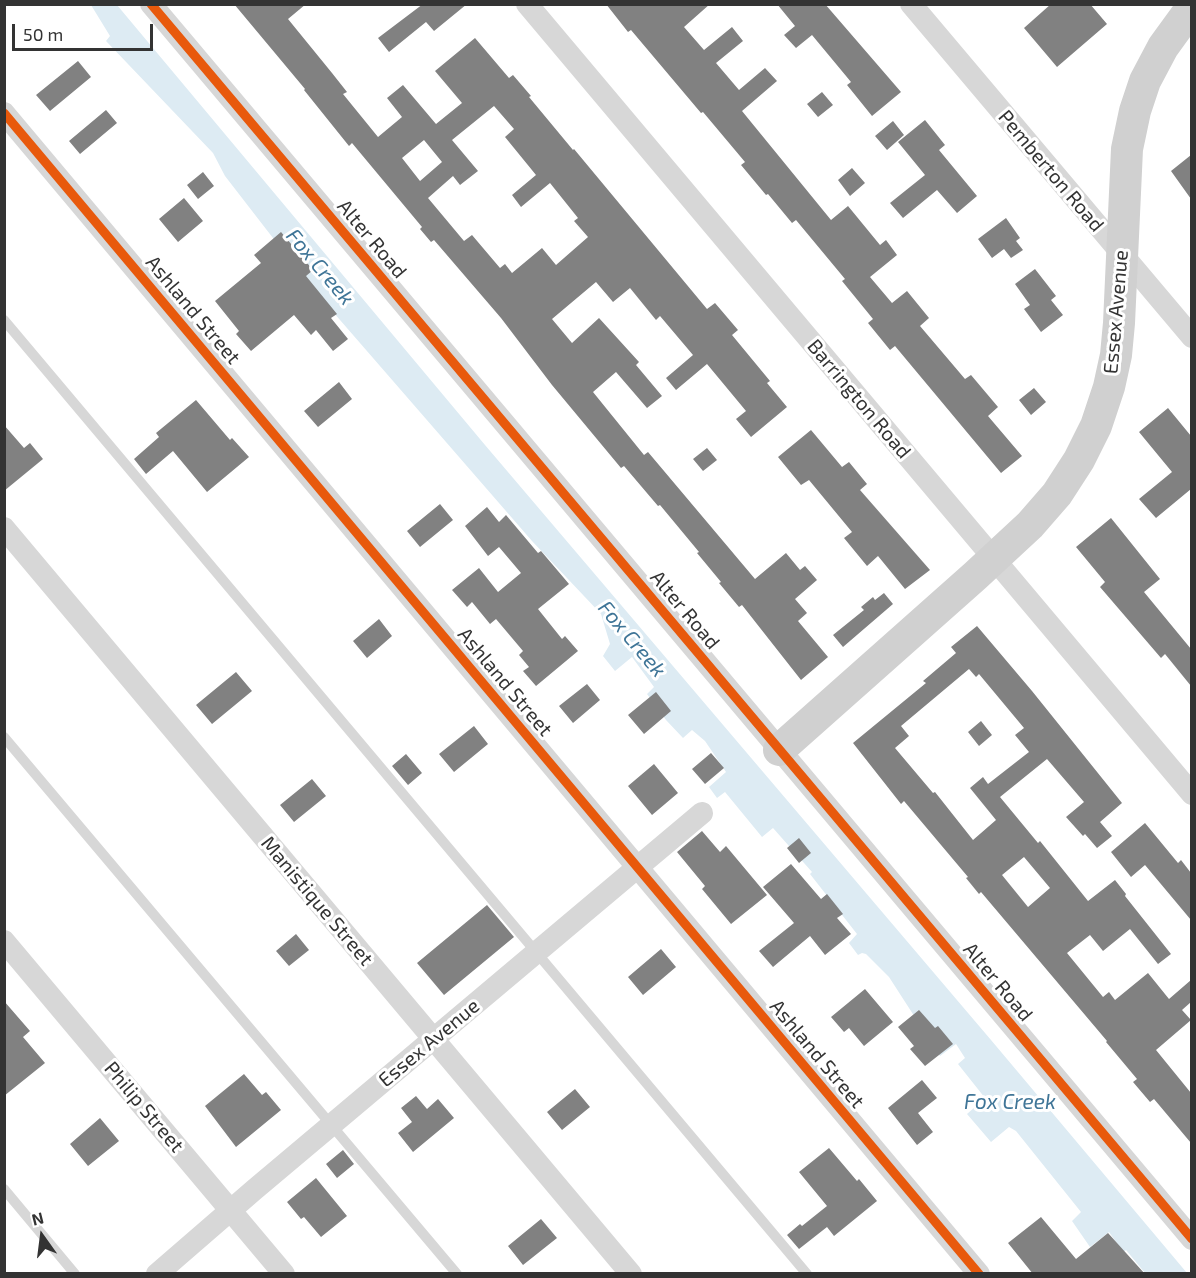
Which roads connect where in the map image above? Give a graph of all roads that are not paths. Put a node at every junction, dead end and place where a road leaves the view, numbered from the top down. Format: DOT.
graph roads {
  1 [pos="151,4"];
  2 [pos="526,4"];
  3 [pos="911,4"];
  4 [pos="1191,6"];
  5 [pos="4,113"];
  6 [pos="1122,255"];
  7 [pos="4,320"];
  8 [pos="1191,337"];
  9 [pos="4,528"];
  10 [pos="993,559"];
  11 [pos="4,737"];
  12 [pos="779,750"];
  13 [pos="1191,794"];
  14 [pos="702,813"];
  15 [pos="637,867"];
  16 [pos="4,941"];
  17 [pos="536,952"];
  18 [pos="433,1039"];
  19 [pos="331,1126"];
  20 [pos="4,1189"];
  21 [pos="231,1210"];
  22 [pos="1191,1239"];
  23 [pos="75,1274"];
  24 [pos="157,1274"];
  25 [pos="284,1274"];
  26 [pos="457,1274"];
  27 [pos="631,1274"];
  28 [pos="807,1274"];
  29 [pos="979,1274"];
  1 -- 12 [label="street, Alter Road"];
  2 -- 10 [label="street, Barrington Road"];
  3 -- 6 [label="street, Pemberton Road"];
  4 -- 6 [label="street, Essex Avenue"];
  5 -- 15 [label="street, Ashland Street"];
  6 -- 8 [label="street, Pemberton Road"];
  6 -- 10 [label="street, Essex Avenue"];
  7 -- 17 [label="lane"];
  9 -- 18 [label="street, Manistique Street"];
  10 -- 12 [label="street, Essex Avenue"];
  10 -- 13 [label="street, Barrington Road"];
  11 -- 19 [label="lane"];
  12 -- 22 [label="street, Alter Road"];
  14 -- 15 [label="street, Essex Avenue"];
  15 -- 17 [label="street, Essex Avenue"];
  15 -- 29 [label="street, Ashland Street"];
  16 -- 21 [label="street, Philip Street"];
  17 -- 18 [label="street, Essex Avenue"];
  17 -- 28 [label="lane"];
  18 -- 19 [label="street, Essex Avenue"];
  18 -- 27 [label="street, Manistique Street"];
  19 -- 21 [label="street, Essex Avenue"];
  19 -- 26 [label="lane"];
  20 -- 23 [label="lane"];
  21 -- 24 [label="street, Essex Avenue"];
  21 -- 25 [label="street, Philip Street"];
}
